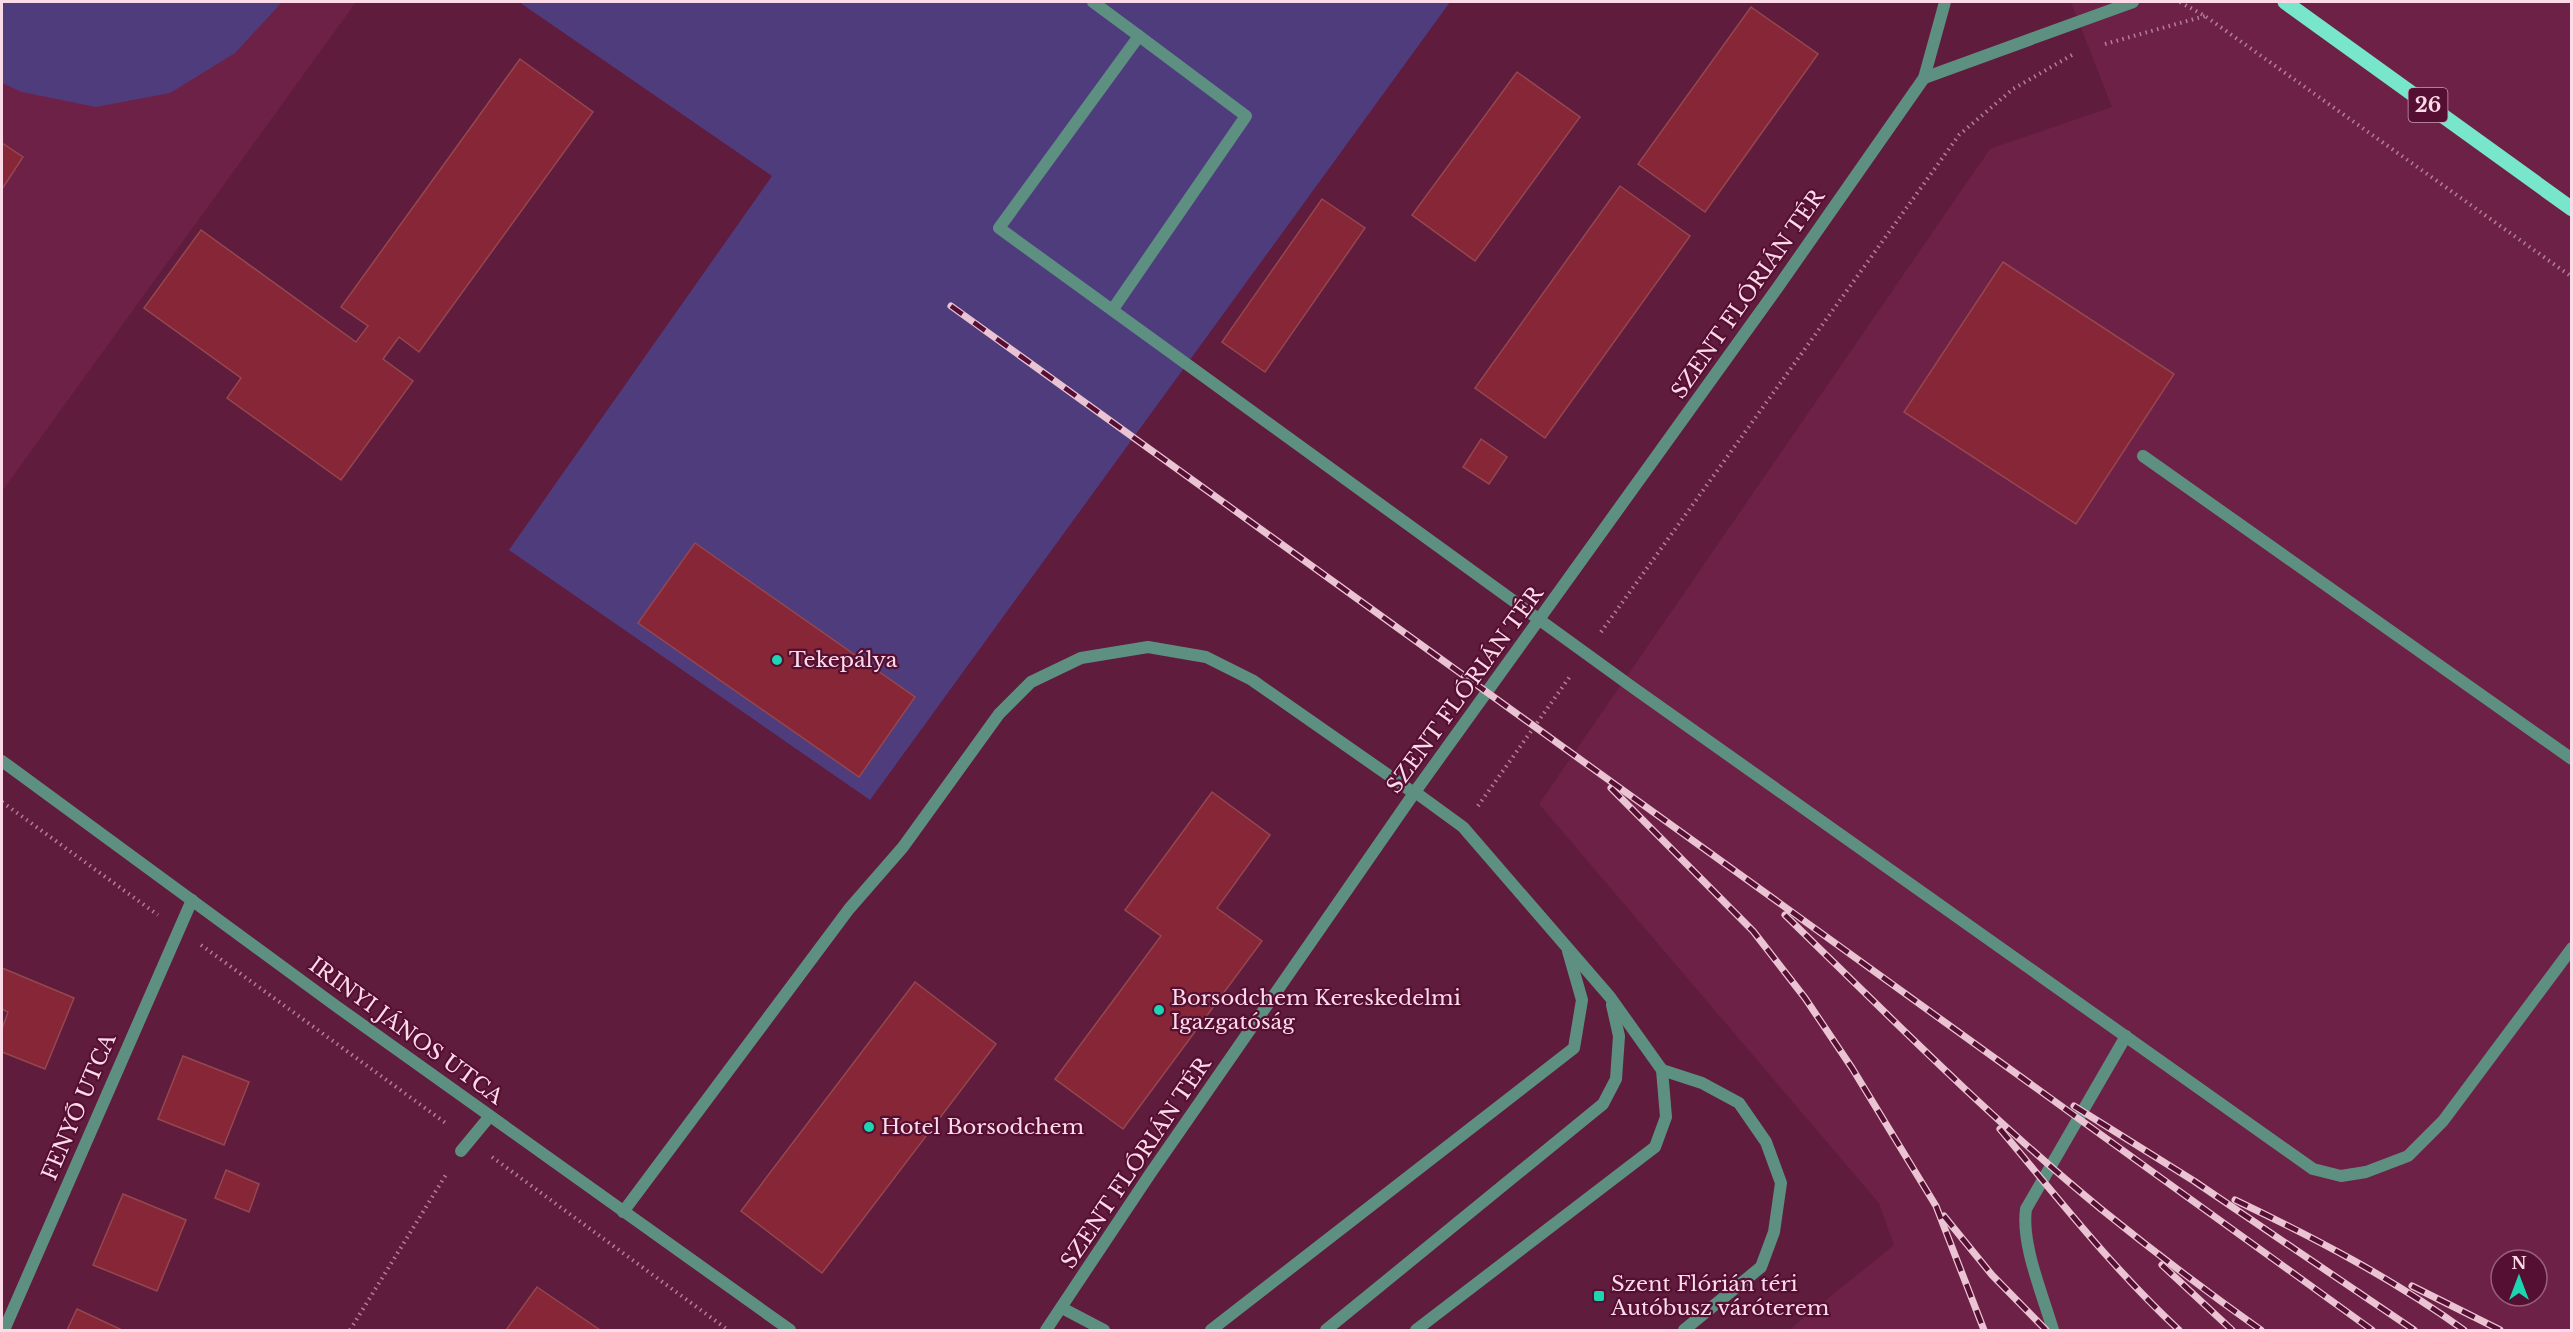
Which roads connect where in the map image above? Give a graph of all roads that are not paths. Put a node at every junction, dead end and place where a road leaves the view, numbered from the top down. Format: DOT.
graph roads {
  1 [pos="1093,2"];
  2 [pos="1945,2"];
  3 [pos="2133,2"];
  4 [pos="2285,2"];
  5 [pos="1138,36"];
  6 [pos="1924,78"];
  7 [pos="2571,209"];
  8 [pos="1113,309"];
  9 [pos="2143,456"];
  10 [pos="1539,619"];
  11 [pos="2571,759"];
  12 [pos="2,761"];
  13 [pos="1415,793"];
  14 [pos="192,900"];
  15 [pos="1567,948"];
  16 [pos="2571,948"];
  17 [pos="1610,998"];
  18 [pos="2126,1036"];
  19 [pos="1662,1070"];
  20 [pos="490,1116"];
  21 [pos="461,1151"];
  22 [pos="620,1209"];
  23 [pos="1062,1308"];
  24 [pos="4,1330"];
  25 [pos="790,1330"];
  26 [pos="1046,1330"];
  27 [pos="1104,1330"];
  28 [pos="1210,1330"];
  29 [pos="1326,1330"];
  30 [pos="1416,1330"];
  31 [pos="1684,1330"];
  32 [pos="2053,1330"];
  1 -- 5 [label="street"];
  2 -- 6 [label="street, SZENT FLÓRIÁN TÉR"];
  3 -- 6 [label="street"];
  4 -- 7 [label="main road, 26"];
  5 -- 8 [label="street"];
  5 -- 8 [label="street"];
  6 -- 10 [label="street, SZENT FLÓRIÁN TÉR"];
  8 -- 10 [label="street"];
  9 -- 11 [label="street"];
  10 -- 13 [label="street, SZENT FLÓRIÁN TÉR"];
  10 -- 18 [label="street"];
  12 -- 14 [label="street, IRINYI JÁNOS UTCA"];
  13 -- 15 [label="street"];
  13 -- 22 [label="street"];
  13 -- 23 [label="street, SZENT FLÓRIÁN TÉR"];
  14 -- 20 [label="street, IRINYI JÁNOS UTCA"];
  14 -- 24 [label="street, FENYŐ UTCA"];
  15 -- 17 [label="street"];
  15 -- 28 [label="street"];
  16 -- 18 [label="street"];
  17 -- 19 [label="street"];
  17 -- 29 [label="street"];
  18 -- 32 [label="street"];
  19 -- 30 [label="street"];
  19 -- 31 [label="street"];
  20 -- 21 [label="street"];
  20 -- 22 [label="street, IRINYI JÁNOS UTCA"];
  22 -- 25 [label="street, IRINYI JÁNOS UTCA"];
  23 -- 26 [label="street, SZENT FLÓRIÁN TÉR"];
  23 -- 27 [label="street"];
}
